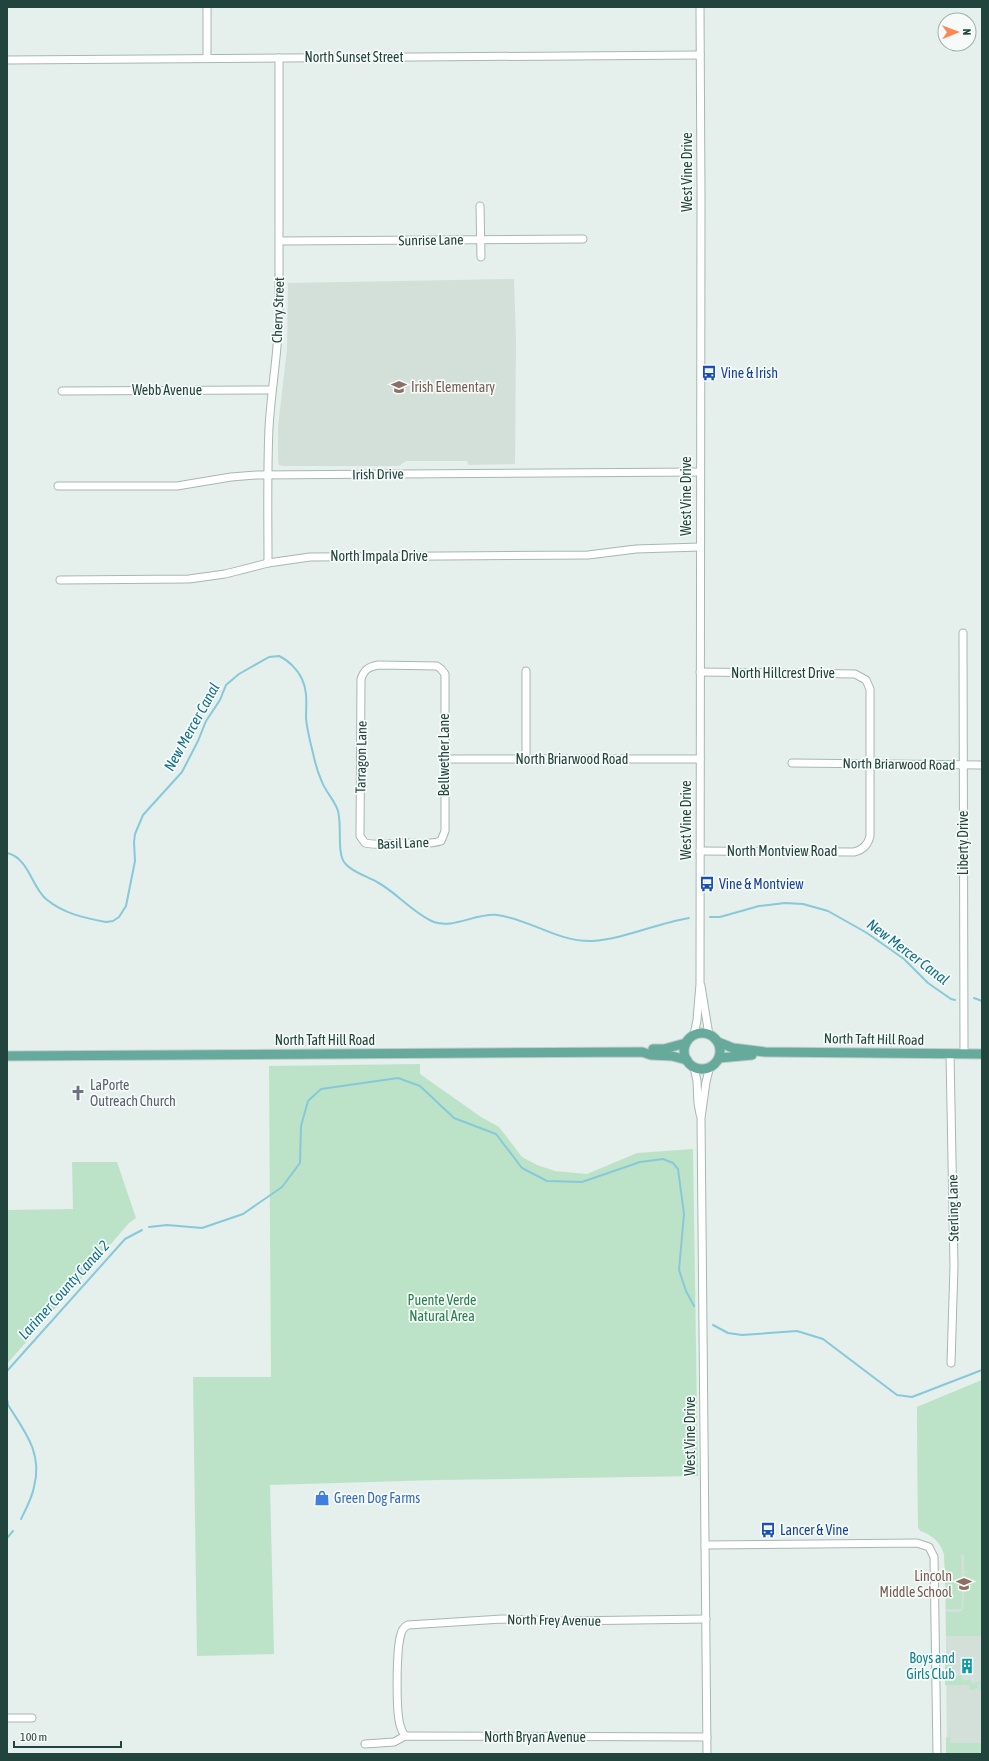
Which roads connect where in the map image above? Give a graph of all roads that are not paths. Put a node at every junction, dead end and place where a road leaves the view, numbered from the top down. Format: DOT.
graph roads {
  1 [pos="207,7"];
  2 [pos="700,7"];
  3 [pos="700,55"];
  4 [pos="207,58"];
  5 [pos="279,58"];
  6 [pos="7,60"];
  7 [pos="480,206"];
  8 [pos="481,239"];
  9 [pos="582,239"];
  10 [pos="280,241"];
  11 [pos="481,257"];
  12 [pos="272,390"];
  13 [pos="62,391"];
  14 [pos="700,472"];
  15 [pos="268,475"];
  16 [pos="58,486"];
  17 [pos="700,548"];
  18 [pos="268,563"];
  19 [pos="60,580"];
  20 [pos="963,633"];
  21 [pos="365,671"];
  22 [pos="526,671"];
  23 [pos="700,672"];
  24 [pos="444,759"];
  25 [pos="526,759"];
  26 [pos="700,759"];
  27 [pos="792,763"];
  28 [pos="870,763"];
  29 [pos="963,765"];
  30 [pos="982,765"];
  31 [pos="441,841"];
  32 [pos="365,843"];
  33 [pos="700,851"];
  34 [pos="700,984"];
  35 [pos="694,1035"];
  36 [pos="709,1035"];
  37 [pos="718,1042"];
  38 [pos="686,1044"];
  39 [pos="642,1052"];
  40 [pos="765,1052"];
  41 [pos="950,1054"];
  42 [pos="964,1054"];
  43 [pos="982,1054"];
  44 [pos="7,1056"];
  45 [pos="718,1058"];
  46 [pos="687,1060"];
  47 [pos="710,1066"];
  48 [pos="694,1067"];
  49 [pos="701,1118"];
  50 [pos="951,1363"];
  51 [pos="705,1544"];
  52 [pos="706,1619"];
  53 [pos="7,1718"];
  54 [pos="32,1718"];
  55 [pos="405,1736"];
  56 [pos="707,1737"];
  57 [pos="365,1744"];
  58 [pos="707,1754"];
  59 [pos="936,1754"];
  1 -- 4 [label="street"];
  2 -- 3 [label="street, West Vine Drive"];
  3 -- 5 [label="street, North Sunset Street"];
  3 -- 14 [label="street, West Vine Drive"];
  4 -- 5 [label="street, North Sunset Street"];
  4 -- 6 [label="street, North Sunset Street"];
  5 -- 10 [label="street, Cherry Street"];
  7 -- 8 [label="street"];
  8 -- 9 [label="street, Sunrise Lane"];
  8 -- 10 [label="street, Sunrise Lane"];
  8 -- 11 [label="street"];
  10 -- 12 [label="street, Cherry Street"];
  12 -- 13 [label="street, Webb Avenue"];
  12 -- 15 [label="street, Cherry Street"];
  14 -- 15 [label="street, Irish Drive"];
  14 -- 17 [label="street, West Vine Drive"];
  15 -- 16 [label="street, Irish Drive"];
  15 -- 18 [label="street, Cherry Street"];
  17 -- 18 [label="street, North Impala Drive"];
  17 -- 23 [label="street, West Vine Drive"];
  18 -- 19 [label="street, North Impala Drive"];
  20 -- 29 [label="street, Liberty Drive"];
  21 -- 24 [label="street, Bellwether Lane"];
  21 -- 32 [label="street, Tarragon Lane"];
  22 -- 25 [label="street"];
  23 -- 26 [label="street, West Vine Drive"];
  23 -- 28 [label="street, North Hillcrest Drive"];
  24 -- 25 [label="street, North Briarwood Road"];
  24 -- 31 [label="street, Bellwether Lane"];
  25 -- 26 [label="street, North Briarwood Road"];
  26 -- 33 [label="street, West Vine Drive"];
  27 -- 28 [label="street, North Briarwood Road"];
  28 -- 29 [label="street, North Briarwood Road"];
  28 -- 33 [label="street, North Montview Road"];
  29 -- 30 [label="street, North Briarwood Road"];
  29 -- 42 [label="street, Liberty Drive"];
  31 -- 32 [label="street, Basil Lane"];
  33 -- 34 [label="street, West Vine Drive"];
  34 -- 35 [label="street, West Vine Drive"];
  34 -- 36 [label="street, West Vine Drive"];
  35 -- 36 [label="main road"];
  35 -- 38 [label="main road"];
  36 -- 37 [label="main road"];
  37 -- 40 [label="main road, North Taft Hill Road"];
  37 -- 45 [label="main road"];
  38 -- 39 [label="main road, North Taft Hill Road"];
  38 -- 46 [label="main road"];
  39 -- 44 [label="main road, North Taft Hill Road"];
  39 -- 46 [label="main road, North Taft Hill Road"];
  40 -- 41 [label="main road, North Taft Hill Road"];
  40 -- 45 [label="main road, North Taft Hill Road"];
  41 -- 42 [label="main road, North Taft Hill Road"];
  41 -- 50 [label="street, Sterling Lane"];
  42 -- 43 [label="main road, North Taft Hill Road"];
  45 -- 47 [label="main road"];
  46 -- 48 [label="main road"];
  47 -- 48 [label="main road"];
  47 -- 49 [label="street, West Vine Drive"];
  48 -- 49 [label="street, West Vine Drive"];
  49 -- 51 [label="street, West Vine Drive"];
  51 -- 52 [label="street, West Vine Drive"];
  51 -- 59 [label="street"];
  52 -- 55 [label="street, North Frey Avenue"];
  52 -- 56 [label="street, West Vine Drive"];
  53 -- 54 [label="street"];
  55 -- 56 [label="street, North Bryan Avenue"];
  55 -- 57 [label="street, North Bryan Avenue"];
  56 -- 58 [label="street, West Vine Drive"];
}
